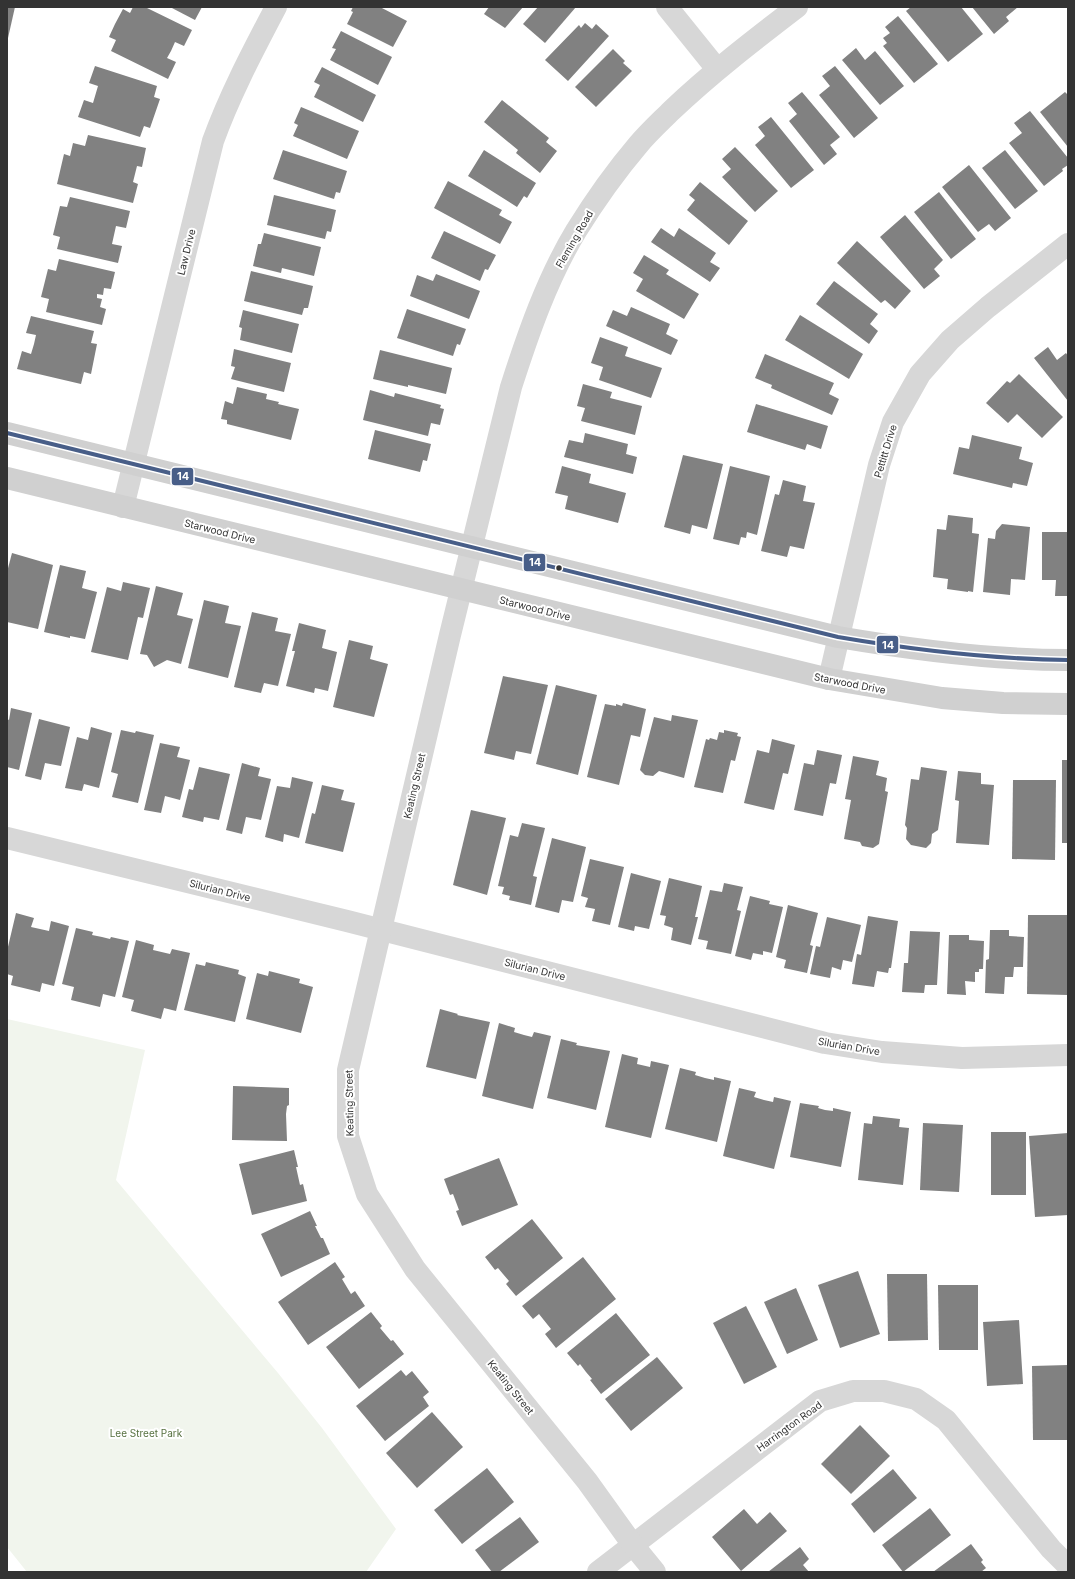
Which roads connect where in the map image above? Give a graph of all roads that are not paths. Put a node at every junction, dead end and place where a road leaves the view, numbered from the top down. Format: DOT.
graph roads {
  1 [pos="276,7"];
  2 [pos="667,7"];
  3 [pos="797,7"];
  4 [pos="717,69"];
  5 [pos="1068,244"];
  6 [pos="7,433"];
  7 [pos="134,465"];
  8 [pos="7,478"];
  9 [pos="123,507"];
  10 [pos="472,547"];
  11 [pos="461,590"];
  12 [pos="838,637"];
  13 [pos="1068,660"];
  14 [pos="829,680"];
  15 [pos="1068,704"];
  16 [pos="7,838"];
  17 [pos="381,930"];
  18 [pos="1068,1055"];
  19 [pos="633,1545"];
  20 [pos="1068,1566"];
  21 [pos="598,1572"];
  22 [pos="655,1572"];
  1 -- 7 [label="street, Law Drive"];
  2 -- 4 [label="street"];
  3 -- 4 [label="street, Fleming Road"];
  4 -- 10 [label="street, Fleming Road"];
  5 -- 12 [label="street, Pettitt Drive"];
  6 -- 7 [label="street"];
  7 -- 9 [label="street, Law Drive"];
  7 -- 10 [label="street"];
  8 -- 9 [label="street, Starwood Drive"];
  9 -- 11 [label="street, Starwood Drive"];
  10 -- 11 [label="street, Keating Street"];
  10 -- 12 [label="street"];
  11 -- 14 [label="street, Starwood Drive"];
  11 -- 17 [label="street, Keating Street"];
  12 -- 13 [label="street"];
  12 -- 14 [label="street, Pettitt Drive"];
  14 -- 15 [label="street, Starwood Drive"];
  16 -- 17 [label="street, Silurian Drive"];
  17 -- 18 [label="street, Silurian Drive"];
  17 -- 19 [label="street, Keating Street"];
  19 -- 20 [label="street, Harrington Road"];
  19 -- 21 [label="street, Harrington Road"];
  19 -- 22 [label="street, Keating Street"];
}
